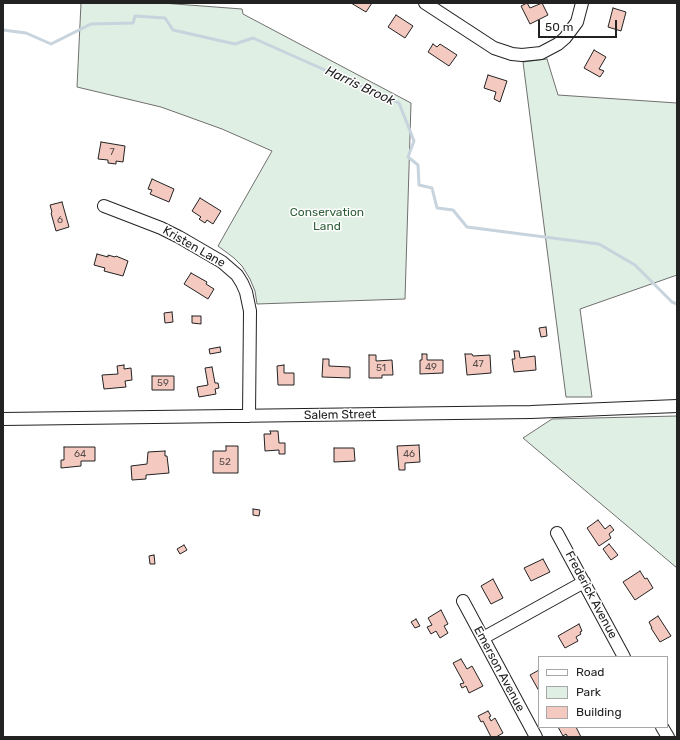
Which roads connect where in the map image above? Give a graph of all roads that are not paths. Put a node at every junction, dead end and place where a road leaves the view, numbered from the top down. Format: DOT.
graph roads {
  1 [pos="425,3"];
  2 [pos="582,3"];
  3 [pos="104,206"];
  4 [pos="677,406"];
  5 [pos="249,416"];
  6 [pos="3,419"];
  7 [pos="557,533"];
  8 [pos="584,582"];
  9 [pos="463,601"];
  10 [pos="483,638"];
  11 [pos="623,656"];
  12 [pos="663,728"];
  13 [pos="536,737"];
  14 [pos="668,737"];
  1 -- 2 [label="street"];
  3 -- 5 [label="street, Kristen Lane"];
  4 -- 5 [label="street, Salem Street"];
  5 -- 6 [label="street, Salem Street"];
  7 -- 8 [label="street, Frederick Avenue"];
  8 -- 10 [label="street"];
  8 -- 11 [label="street, Frederick Avenue"];
  9 -- 10 [label="street, Emerson Avenue"];
  10 -- 13 [label="street, Emerson Avenue"];
  12 -- 14 [label="street"];
}
